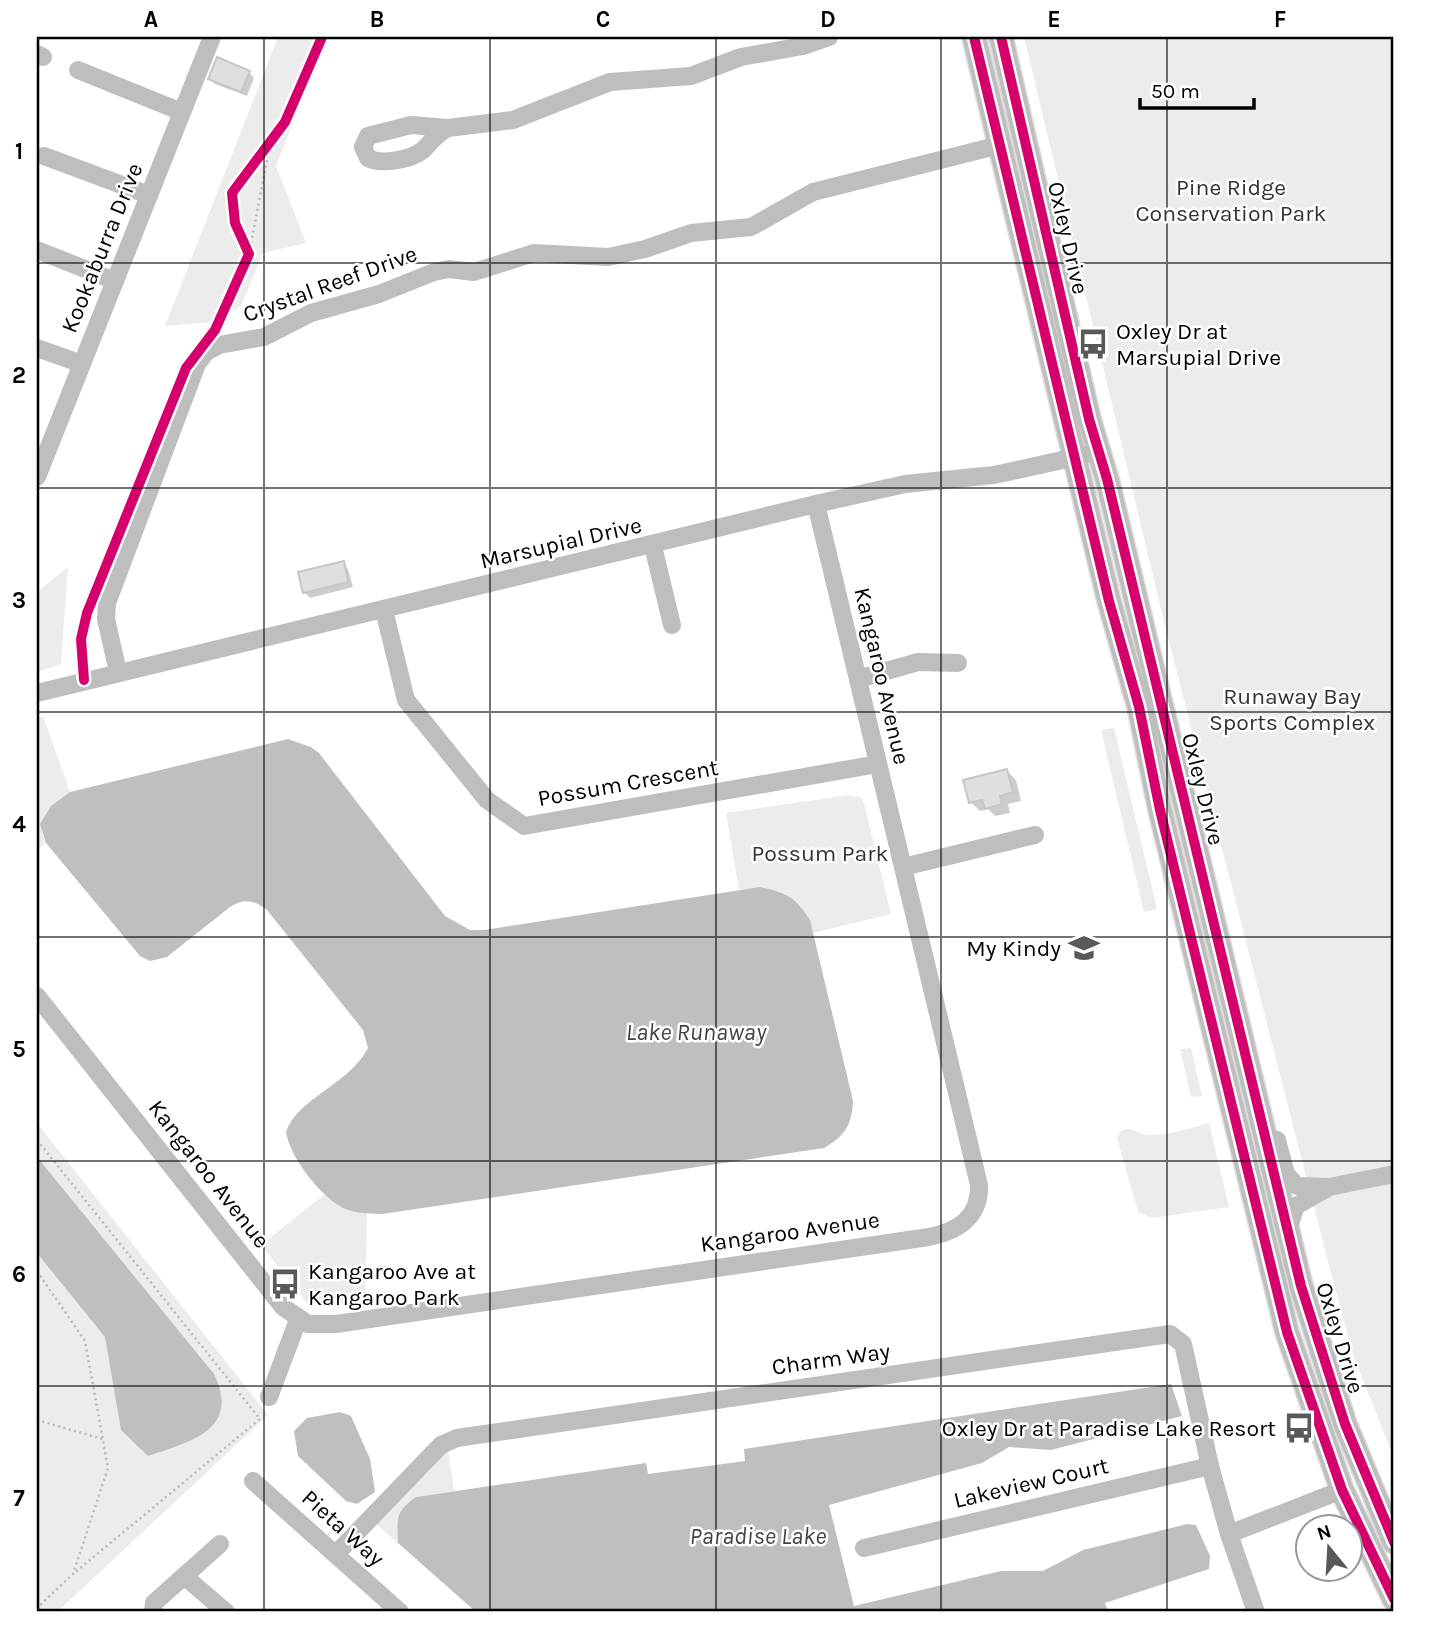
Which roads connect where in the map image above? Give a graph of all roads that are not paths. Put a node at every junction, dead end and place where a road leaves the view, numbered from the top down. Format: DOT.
graph roads {
  1 [pos="212,37"];
  2 [pos="830,37"];
  3 [pos="974,37"];
  4 [pos="1001,37"];
  5 [pos="78,70"];
  6 [pos="182,112"];
  7 [pos="448,128"];
  8 [pos="1000,145"];
  9 [pos="44,156"];
  10 [pos="149,195"];
  11 [pos="37,250"];
  12 [pos="115,281"];
  13 [pos="37,348"];
  14 [pos="82,364"];
  15 [pos="43,446"];
  16 [pos="1099,451"];
  17 [pos="1074,457"];
  18 [pos="37,477"];
  19 [pos="816,504"];
  20 [pos="653,546"];
  21 [pos="384,610"];
  22 [pos="672,625"];
  23 [pos="958,663"];
  24 [pos="118,672"];
  25 [pos="858,678"];
  26 [pos="37,694"];
  27 [pos="878,764"];
  28 [pos="1035,835"];
  29 [pos="903,867"];
  30 [pos="37,996"];
  31 [pos="1258,1107"];
  32 [pos="1394,1174"];
  33 [pos="1329,1187"];
  34 [pos="1288,1229"];
  35 [pos="298,1320"];
  36 [pos="269,1397"];
  37 [pos="1210,1466"];
  38 [pos="253,1481"];
  39 [pos="1342,1489"];
  40 [pos="1229,1534"];
  41 [pos="1394,1542"];
  42 [pos="220,1544"];
  43 [pos="864,1548"];
  44 [pos="335,1554"];
  45 [pos="184,1576"];
  46 [pos="1394,1599"];
  47 [pos="153,1612"];
  48 [pos="226,1612"];
  49 [pos="400,1612"];
  50 [pos="1256,1612"];
  1 -- 6 [label="street, Kookaburra Drive"];
  2 -- 7 [label="street"];
  3 -- 8 [label="main road, Oxley Drive"];
  4 -- 16 [label="main road, Oxley Drive"];
  5 -- 6 [label="street"];
  6 -- 10 [label="street, Kookaburra Drive"];
  8 -- 17 [label="main road, Oxley Drive"];
  8 -- 24 [label="street, Crystal Reef Drive"];
  9 -- 10 [label="street"];
  10 -- 12 [label="street, Kookaburra Drive"];
  11 -- 12 [label="street"];
  12 -- 14 [label="street, Kookaburra Drive"];
  13 -- 14 [label="street"];
  14 -- 15 [label="street, Kookaburra Drive"];
  15 -- 18 [label="street, Kookaburra Drive"];
  16 -- 17 [label="street, Marsupial Drive"];
  16 -- 31 [label="main road, Oxley Drive"];
  17 -- 19 [label="street, Marsupial Drive"];
  17 -- 39 [label="main road, Oxley Drive"];
  19 -- 20 [label="street, Marsupial Drive"];
  19 -- 25 [label="street, Kangaroo Avenue"];
  20 -- 21 [label="street, Marsupial Drive"];
  20 -- 22 [label="street"];
  21 -- 24 [label="street, Marsupial Drive"];
  21 -- 27 [label="street, Possum Crescent"];
  23 -- 25 [label="street"];
  24 -- 26 [label="street, Marsupial Drive"];
  25 -- 27 [label="street, Kangaroo Avenue"];
  27 -- 29 [label="street, Kangaroo Avenue"];
  28 -- 29 [label="street"];
  29 -- 35 [label="street, Kangaroo Avenue"];
  30 -- 35 [label="street, Kangaroo Avenue"];
  31 -- 33 [label="street"];
  31 -- 34 [label="main road, Oxley Drive"];
  32 -- 33 [label="street"];
  33 -- 34 [label="street"];
  34 -- 41 [label="main road, Oxley Drive"];
  35 -- 36 [label="street"];
  37 -- 40 [label="street, Charm Way"];
  37 -- 43 [label="street, Lakeview Court"];
  37 -- 44 [label="street, Charm Way"];
  38 -- 44 [label="street, Pieta Way"];
  39 -- 40 [label="street"];
  39 -- 46 [label="main road, Oxley Drive"];
  40 -- 50 [label="street"];
  42 -- 45 [label="street"];
  44 -- 49 [label="street, Pieta Way"];
  45 -- 47 [label="street"];
  45 -- 48 [label="street"];
}
